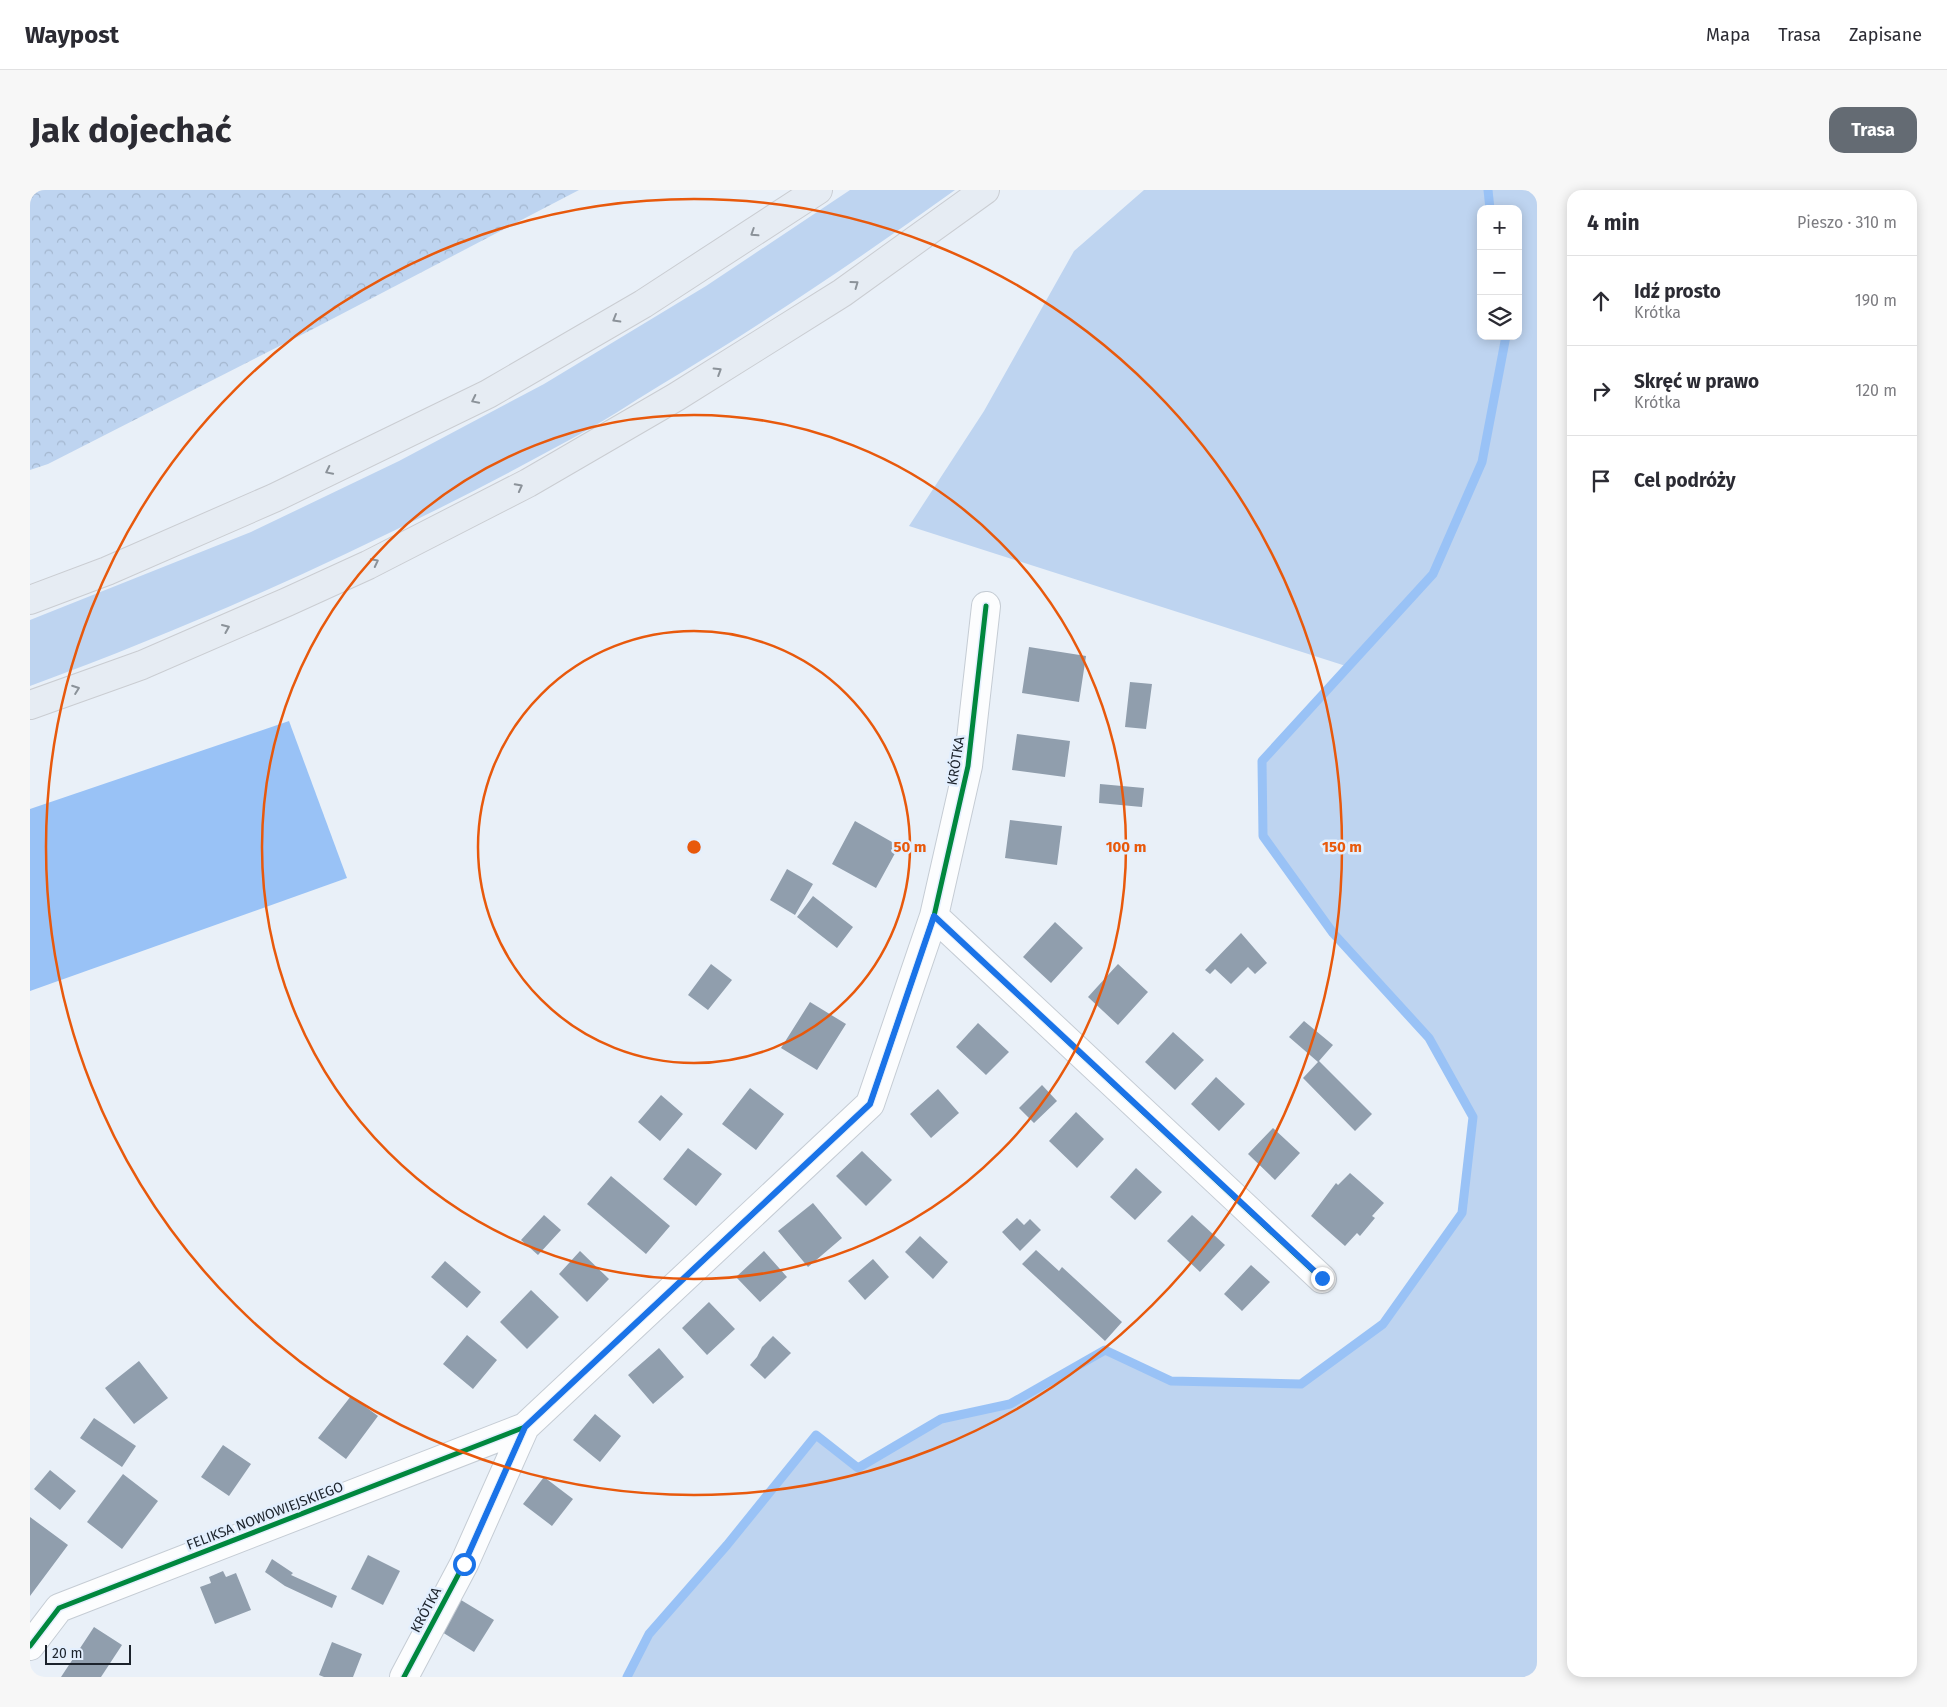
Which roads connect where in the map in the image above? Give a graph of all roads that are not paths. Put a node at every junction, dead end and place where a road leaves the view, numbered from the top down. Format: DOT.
graph roads {
  1 [pos="818,190"];
  2 [pos="985,190"];
  3 [pos="30,600"];
  4 [pos="986,606"];
  5 [pos="30,706"];
  6 [pos="934,916"];
  7 [pos="1322,1278"];
  8 [pos="525,1427"];
  9 [pos="30,1646"];
  10 [pos="404,1677"];
  1 -- 3 [label="highway, one-way"];
  5 -- 2 [label="highway, one-way"];
  4 -- 6 [label="street, KRÓTKA"];
  6 -- 7 [label="street"];
  6 -- 8 [label="street, KRÓTKA"];
  8 -- 9 [label="street, FELIKSA NOWOWIEJSKIEGO"];
  8 -- 10 [label="street, KRÓTKA"];
}
